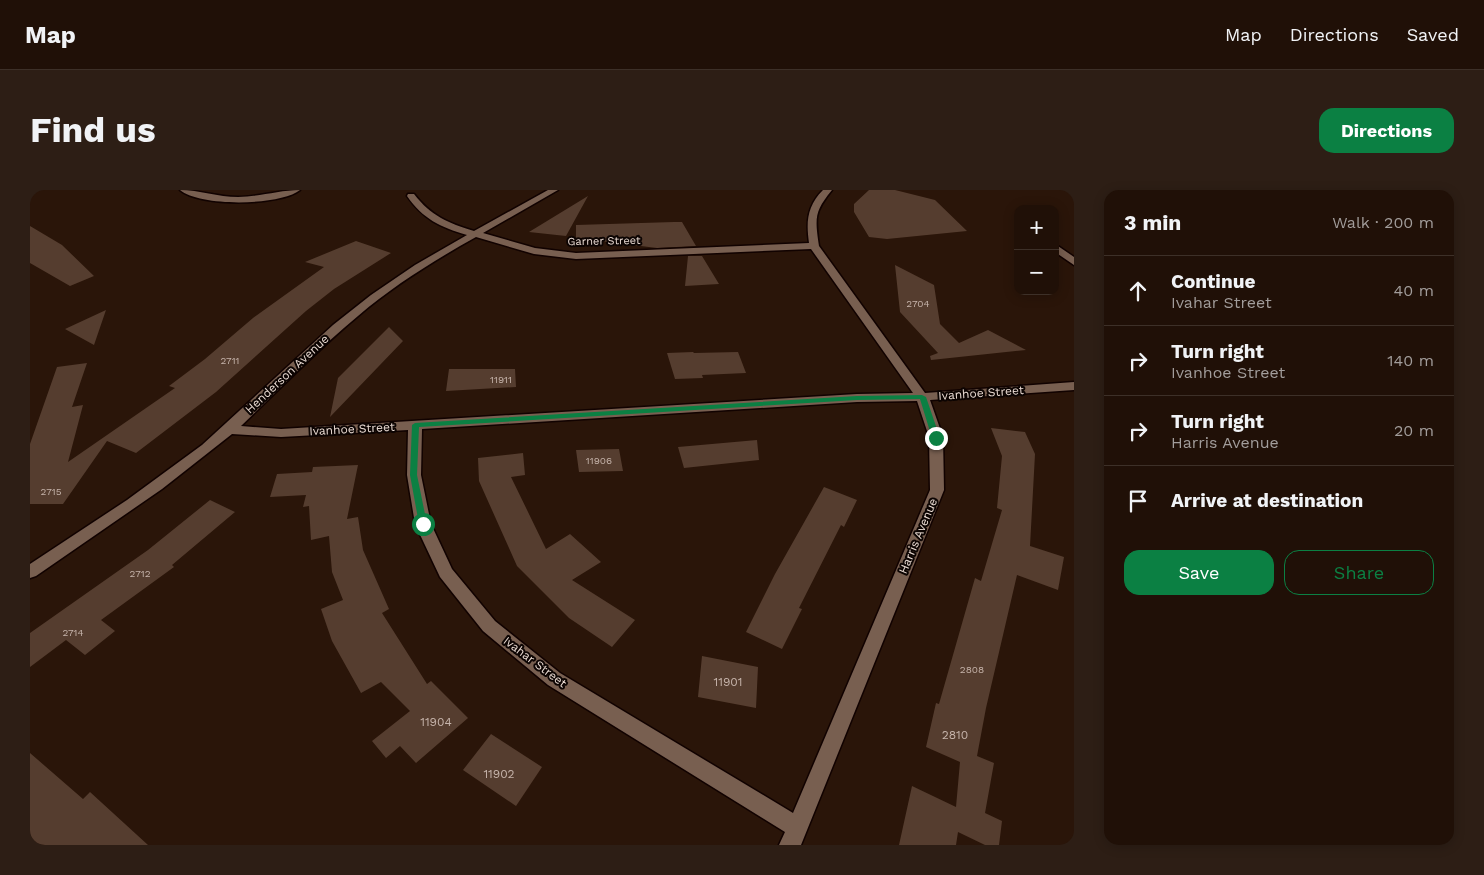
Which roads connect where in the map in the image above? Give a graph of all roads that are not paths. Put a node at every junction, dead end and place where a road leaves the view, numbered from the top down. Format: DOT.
graph roads {
  1 [pos="184,190"];
  2 [pos="296,190"];
  3 [pos="554,190"];
  4 [pos="828,190"];
  5 [pos="411,196"];
  6 [pos="474,234"];
  7 [pos="814,246"];
  8 [pos="1058,250"];
  9 [pos="1074,262"];
  10 [pos="1074,386"];
  11 [pos="922,397"];
  12 [pos="415,425"];
  13 [pos="229,429"];
  14 [pos="30,572"];
  15 [pos="797,827"];
  16 [pos="790,845"];
  1 -- 2 [label="street"];
  3 -- 6 [label="street, Henderson Avenue"];
  4 -- 7 [label="street, Harris Avenue"];
  5 -- 6 [label="street, Garner Street"];
  6 -- 7 [label="street, Garner Street"];
  6 -- 13 [label="street, Henderson Avenue"];
  7 -- 11 [label="street, Harris Avenue"];
  8 -- 9 [label="street"];
  10 -- 11 [label="street, Ivanhoe Street"];
  11 -- 12 [label="street, Ivanhoe Street"];
  11 -- 15 [label="street, Harris Avenue"];
  12 -- 13 [label="street, Ivanhoe Street"];
  12 -- 15 [label="street, Ivahar Street"];
  13 -- 14 [label="street, Henderson Avenue"];
  15 -- 16 [label="street, Harris Avenue"];
}
